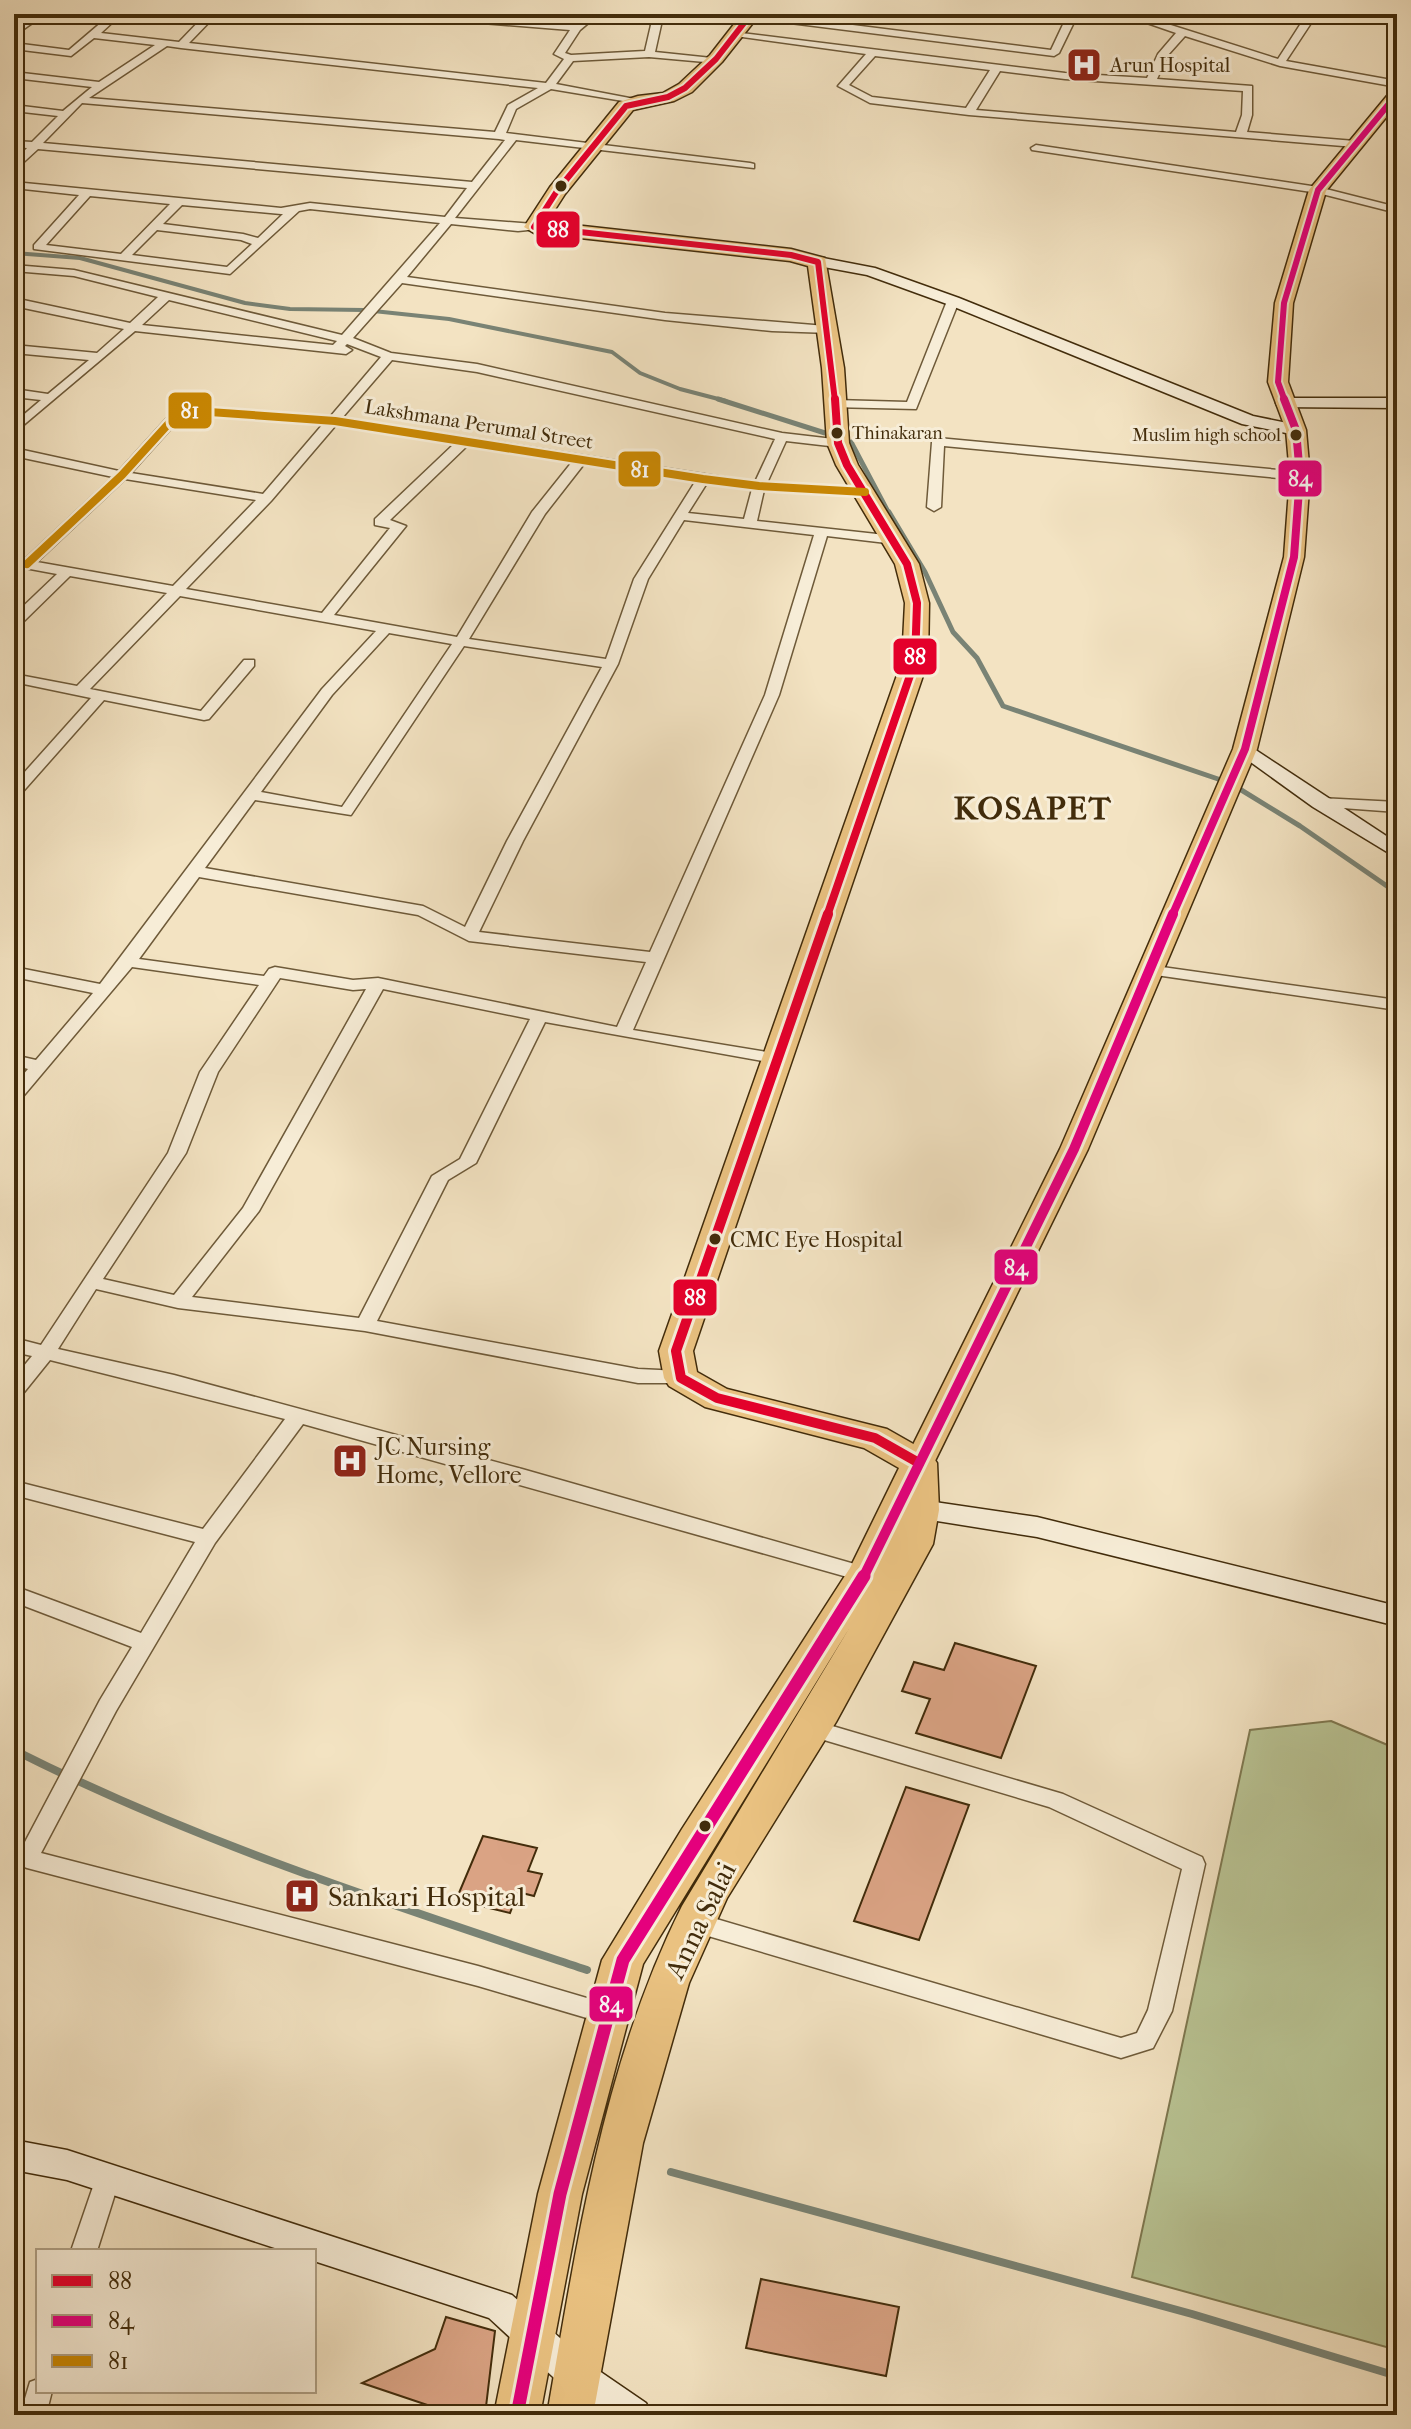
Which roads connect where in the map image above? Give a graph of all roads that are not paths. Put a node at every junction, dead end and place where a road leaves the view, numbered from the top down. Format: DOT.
graph roads {
  1 [pos="40,14"];
  2 [pos="66,14"];
  3 [pos="212,14"];
  4 [pos="408,14"];
  5 [pos="594,14"];
  6 [pos="646,14"];
  7 [pos="751,14"];
  8 [pos="1073,14"];
  9 [pos="1311,14"];
  10 [pos="1130,15"];
  11 [pos="576,28"];
  12 [pos="14,33"];
  13 [pos="1181,34"];
  14 [pos="93,35"];
  15 [pos="732,36"];
  16 [pos="165,43"];
  17 [pos="181,45"];
  18 [pos="14,46"];
  19 [pos="874,51"];
  20 [pos="649,54"];
  21 [pos="570,58"];
  22 [pos="713,60"];
  23 [pos="1280,63"];
  24 [pos="997,67"];
  25 [pos="14,75"];
  26 [pos="1151,82"];
  27 [pos="100,85"];
  28 [pos="549,86"];
  29 [pos="1395,95"];
  30 [pos="79,100"];
  31 [pos="635,100"];
  32 [pos="14,108"];
  33 [pos="969,112"];
  34 [pos="64,114"];
  35 [pos="1241,134"];
  36 [pos="499,136"];
  37 [pos="513,137"];
  38 [pos="14,144"];
  39 [pos="1355,144"];
  40 [pos="36,146"];
  41 [pos="593,146"];
  42 [pos="1036,148"];
  43 [pos="750,166"];
  44 [pos="14,168"];
  45 [pos="14,185"];
  46 [pos="472,185"];
  47 [pos="1318,190"];
  48 [pos="87,192"];
  49 [pos="179,201"];
  50 [pos="296,208"];
  51 [pos="1397,210"];
  52 [pos="445,221"];
  53 [pos="152,226"];
  54 [pos="534,227"];
  55 [pos="260,243"];
  56 [pos="124,257"];
  57 [pos="818,262"];
  58 [pos="14,268"];
  59 [pos="399,279"];
  60 [pos="166,296"];
  61 [pos="953,301"];
  62 [pos="14,302"];
  63 [pos="132,327"];
  64 [pos="826,330"];
  65 [pos="340,344"];
  66 [pos="14,349"];
  67 [pos="389,356"];
  68 [pos="100,357"];
  69 [pos="14,393"];
  70 [pos="49,398"];
  71 [pos="1284,403"];
  72 [pos="1397,403"];
  73 [pos="835,404"];
  74 [pos="335,421"];
  75 [pos="14,429"];
  76 [pos="1296,430"];
  77 [pos="782,437"];
  78 [pos="465,440"];
  79 [pos="838,443"];
  80 [pos="14,452"];
  81 [pos="581,460"];
  82 [pos="122,475"];
  83 [pos="1300,476"];
  84 [pos="703,479"];
  85 [pos="759,486"];
  86 [pos="865,492"];
  87 [pos="266,498"];
  88 [pos="934,507"];
  89 [pos="680,516"];
  90 [pos="750,523"];
  91 [pos="822,531"];
  92 [pos="895,540"];
  93 [pos="20,563"];
  94 [pos="67,571"];
  95 [pos="178,591"];
  96 [pos="326,616"];
  97 [pos="14,623"];
  98 [pos="386,628"];
  99 [pos="461,641"];
  100 [pos="249,663"];
  101 [pos="611,664"];
  102 [pos="14,678"];
  103 [pos="79,692"];
  104 [pos="100,696"];
  105 [pos="1245,749"];
  106 [pos="14,793"];
  107 [pos="251,795"];
  108 [pos="1320,803"];
  109 [pos="1397,807"];
  110 [pos="1397,852"];
  111 [pos="194,871"];
  112 [pos="469,936"];
  113 [pos="657,958"];
  114 [pos="128,962"];
  115 [pos="1148,970"];
  116 [pos="14,972"];
  117 [pos="269,982"];
  118 [pos="378,983"];
  119 [pos="104,990"];
  120 [pos="1397,1005"];
  121 [pos="540,1015"];
  122 [pos="623,1033"];
  123 [pos="779,1059"];
  124 [pos="14,1060"];
  125 [pos="40,1066"];
  126 [pos="14,1096"];
  127 [pos="91,1282"];
  128 [pos="178,1302"];
  129 [pos="365,1325"];
  130 [pos="14,1345"];
  131 [pos="45,1353"];
  132 [pos="681,1378"];
  133 [pos="14,1391"];
  134 [pos="298,1416"];
  135 [pos="919,1463"];
  136 [pos="14,1488"];
  137 [pos="921,1510"];
  138 [pos="208,1538"];
  139 [pos="865,1574"];
  140 [pos="14,1594"];
  141 [pos="1397,1616"];
  142 [pos="145,1643"];
  143 [pos="812,1728"];
  144 [pos="21,1858"];
  145 [pos="696,1923"];
  146 [pos="607,2014"];
  147 [pos="14,2155"];
  148 [pos="108,2178"];
  149 [pos="85,2249"];
  150 [pos="531,2333"];
  151 [pos="577,2376"];
  152 [pos="38,2393"];
  153 [pos="33,2415"];
  154 [pos="517,2415"];
  155 [pos="570,2415"];
  156 [pos="634,2415"];
  1 -- 12 [label="street"];
  2 -- 14 [label="street"];
  3 -- 17 [label="street"];
  4 -- 11 [label="street"];
  5 -- 11 [label="street"];
  6 -- 20 [label="street"];
  7 -- 8 [label="street"];
  7 -- 15 [label="highway"];
  9 -- 23 [label="street"];
  10 -- 13 [label="street"];
  11 -- 21 [label="street"];
  13 -- 23 [label="street"];
  13 -- 26 [label="street"];
  14 -- 16 [label="street"];
  14 -- 18 [label="street"];
  15 -- 19 [label="street"];
  15 -- 22 [label="highway"];
  16 -- 17 [label="street"];
  16 -- 27 [label="street"];
  17 -- 28 [label="street"];
  19 -- 24 [label="street"];
  19 -- 33 [label="street"];
  20 -- 21 [label="street"];
  20 -- 22 [label="street"];
  21 -- 28 [label="street"];
  22 -- 31 [label="highway"];
  23 -- 29 [label="street"];
  24 -- 26 [label="street"];
  24 -- 33 [label="street"];
  25 -- 27 [label="street"];
  26 -- 35 [label="street"];
  27 -- 30 [label="street"];
  28 -- 31 [label="street"];
  28 -- 36 [label="street"];
  29 -- 39 [label="main road, Anna Salai"];
  30 -- 34 [label="street"];
  30 -- 36 [label="street"];
  31 -- 41 [label="highway"];
  32 -- 34 [label="street"];
  33 -- 35 [label="street"];
  34 -- 40 [label="street"];
  35 -- 39 [label="street"];
  36 -- 37 [label="street"];
  37 -- 41 [label="street"];
  37 -- 46 [label="street"];
  38 -- 40 [label="street"];
  39 -- 47 [label="main road, Anna Salai"];
  40 -- 44 [label="street"];
  40 -- 46 [label="street"];
  41 -- 43 [label="street"];
  41 -- 54 [label="highway"];
  42 -- 47 [label="street"];
  45 -- 48 [label="street"];
  46 -- 52 [label="street"];
  47 -- 51 [label="street"];
  47 -- 71 [label="main road, Anna Salai"];
  48 -- 49 [label="street"];
  48 -- 56 [label="street"];
  49 -- 50 [label="street"];
  49 -- 53 [label="street"];
  50 -- 52 [label="street"];
  50 -- 55 [label="street"];
  52 -- 54 [label="street"];
  52 -- 59 [label="street"];
  53 -- 55 [label="street"];
  53 -- 56 [label="street"];
  54 -- 57 [label="highway"];
  55 -- 56 [label="street"];
  57 -- 61 [label="main road"];
  57 -- 64 [label="highway"];
  58 -- 60 [label="street"];
  59 -- 64 [label="street"];
  59 -- 65 [label="street"];
  60 -- 63 [label="street"];
  60 -- 65 [label="street"];
  61 -- 73 [label="street"];
  61 -- 76 [label="main road"];
  62 -- 63 [label="street"];
  63 -- 65 [label="street"];
  63 -- 68 [label="street"];
  64 -- 73 [label="highway"];
  65 -- 67 [label="street"];
  66 -- 68 [label="street"];
  67 -- 74 [label="street"];
  67 -- 77 [label="street"];
  68 -- 70 [label="street"];
  69 -- 70 [label="street"];
  70 -- 75 [label="street"];
  71 -- 72 [label="main road"];
  71 -- 76 [label="main road, Anna Salai"];
  73 -- 79 [label="highway"];
  74 -- 78 [label="street, Lakshmana Perumal Street"];
  74 -- 82 [label="street, Lakshmana Perumal Street"];
  74 -- 87 [label="street"];
  76 -- 83 [label="main road, Anna Salai"];
  77 -- 79 [label="street"];
  77 -- 85 [label="street"];
  78 -- 81 [label="street, Lakshmana Perumal Street"];
  78 -- 96 [label="street"];
  79 -- 86 [label="highway"];
  80 -- 82 [label="street"];
  81 -- 84 [label="street, Lakshmana Perumal Street"];
  81 -- 99 [label="street"];
  82 -- 87 [label="street"];
  82 -- 93 [label="street"];
  83 -- 88 [label="street"];
  83 -- 105 [label="main road, Anna Salai"];
  84 -- 85 [label="street, Lakshmana Perumal Street"];
  84 -- 89 [label="street"];
  85 -- 86 [label="street, Lakshmana Perumal Street"];
  85 -- 90 [label="street"];
  86 -- 92 [label="highway"];
  87 -- 95 [label="street"];
  89 -- 90 [label="street"];
  89 -- 101 [label="street"];
  90 -- 91 [label="street"];
  91 -- 92 [label="street"];
  91 -- 113 [label="street"];
  92 -- 123 [label="highway"];
  93 -- 94 [label="street"];
  94 -- 95 [label="street"];
  94 -- 97 [label="street"];
  95 -- 96 [label="street"];
  95 -- 103 [label="street"];
  96 -- 98 [label="street"];
  98 -- 99 [label="street"];
  98 -- 107 [label="street"];
  99 -- 101 [label="street"];
  99 -- 107 [label="street"];
  100 -- 104 [label="street"];
  101 -- 112 [label="street"];
  102 -- 103 [label="street"];
  103 -- 104 [label="street"];
  104 -- 106 [label="street"];
  105 -- 108 [label="main road"];
  105 -- 115 [label="main road, Anna Salai"];
  107 -- 111 [label="street"];
  108 -- 109 [label="street"];
  108 -- 110 [label="main road"];
  111 -- 112 [label="street"];
  111 -- 114 [label="street"];
  112 -- 113 [label="street"];
  113 -- 122 [label="street"];
  114 -- 117 [label="street"];
  114 -- 119 [label="street"];
  115 -- 120 [label="street"];
  115 -- 135 [label="main road, Anna Salai"];
  116 -- 119 [label="street"];
  117 -- 118 [label="street"];
  117 -- 127 [label="street"];
  118 -- 121 [label="street"];
  118 -- 128 [label="street"];
  119 -- 125 [label="street"];
  121 -- 122 [label="street"];
  121 -- 129 [label="street"];
  122 -- 123 [label="street"];
  123 -- 132 [label="highway"];
  124 -- 125 [label="street"];
  125 -- 126 [label="street"];
  127 -- 128 [label="street"];
  127 -- 131 [label="street"];
  128 -- 129 [label="street"];
  129 -- 132 [label="street"];
  130 -- 131 [label="street"];
  131 -- 133 [label="street"];
  131 -- 134 [label="street"];
  132 -- 135 [label="highway"];
  134 -- 138 [label="street"];
  134 -- 139 [label="street"];
  135 -- 137 [label="highway, Anna Salai"];
  135 -- 139 [label="highway, Anna Salai"];
  136 -- 138 [label="street"];
  137 -- 141 [label="main road"];
  137 -- 143 [label="highway, Anna Salai"];
  138 -- 142 [label="street"];
  139 -- 146 [label="highway, Anna Salai"];
  140 -- 142 [label="street"];
  142 -- 144 [label="street"];
  143 -- 145 [label="highway, Anna Salai"];
  143 -- 145 [label="street"];
  144 -- 146 [label="street"];
  145 -- 151 [label="highway, Anna Salai"];
  146 -- 150 [label="highway, Anna Salai"];
  147 -- 148 [label="main road"];
  148 -- 149 [label="street"];
  148 -- 150 [label="main road"];
  150 -- 151 [label="main road"];
  150 -- 154 [label="highway, Anna Salai"];
  151 -- 155 [label="highway, Anna Salai"];
  151 -- 156 [label="main road"];
  152 -- 153 [label="street"];
}
